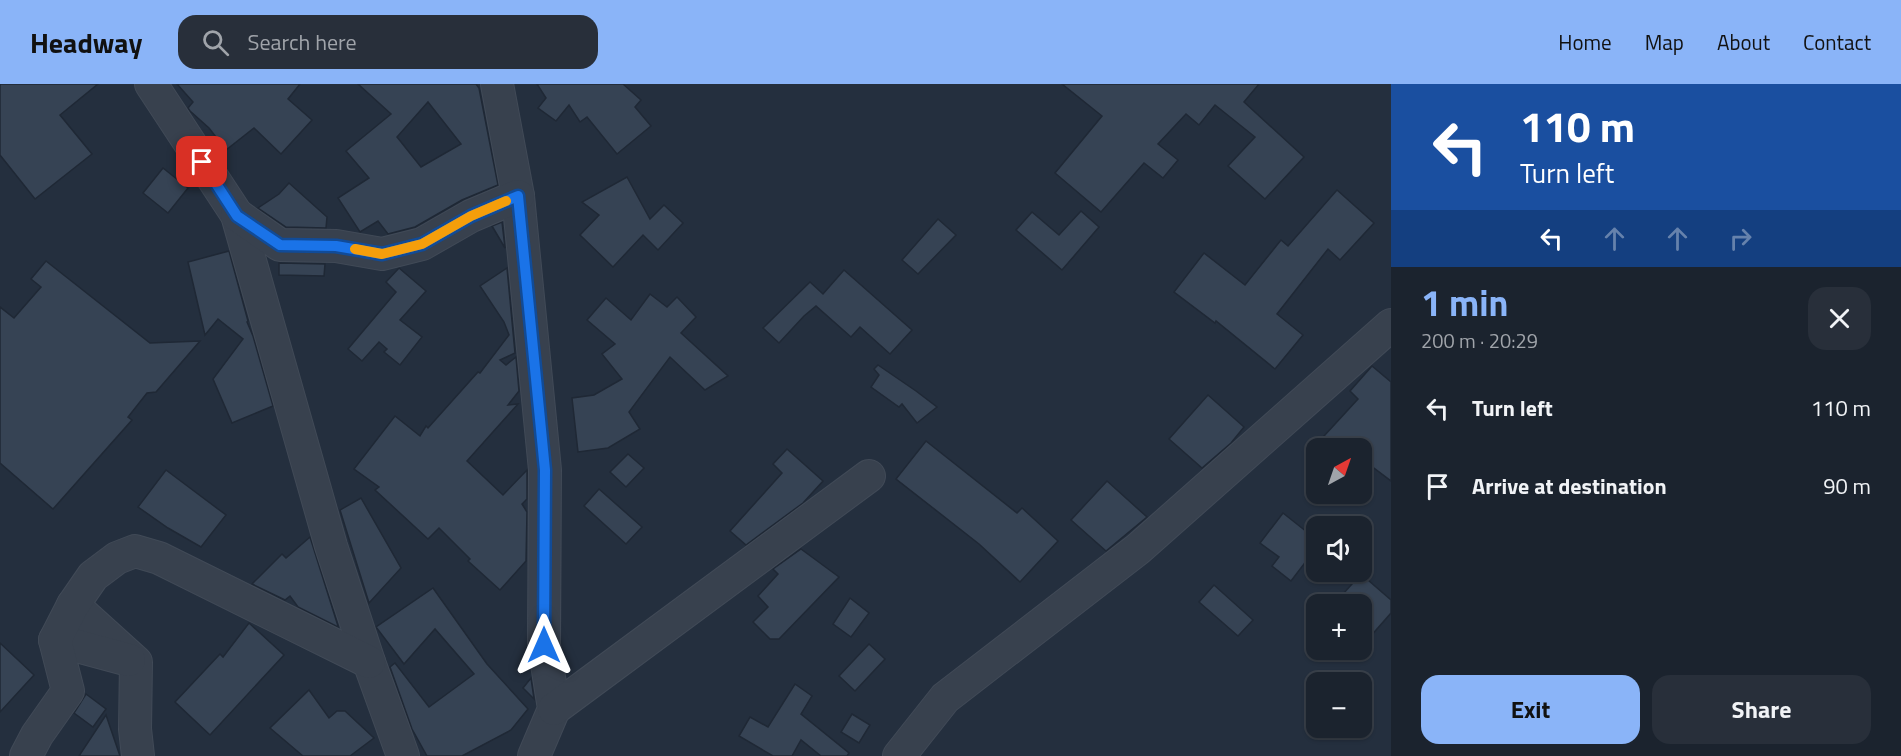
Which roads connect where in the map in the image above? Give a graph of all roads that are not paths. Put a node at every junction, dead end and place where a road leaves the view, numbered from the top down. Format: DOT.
graph roads {
  1 [pos="151,84"];
  2 [pos="497,84"];
  3 [pos="518,196"];
  4 [pos="237,216"];
  5 [pos="1391,325"];
  6 [pos="869,476"];
  7 [pos="73,605"];
  8 [pos="55,640"];
  9 [pos="136,662"];
  10 [pos="369,662"];
  11 [pos="554,709"];
  12 [pos="26,756"];
  13 [pos="138,756"];
  14 [pos="403,756"];
  15 [pos="534,756"];
  16 [pos="899,756"];
  1 -- 4 [label="street"];
  2 -- 3 [label="street"];
  3 -- 4 [label="street"];
  3 -- 11 [label="street"];
  4 -- 10 [label="street"];
  5 -- 16 [label="street"];
  6 -- 11 [label="street"];
  7 -- 8 [label="street"];
  7 -- 9 [label="street"];
  7 -- 10 [label="street"];
  8 -- 9 [label="street"];
  8 -- 12 [label="street"];
  9 -- 13 [label="street"];
  10 -- 14 [label="street"];
  11 -- 15 [label="street"];
}
